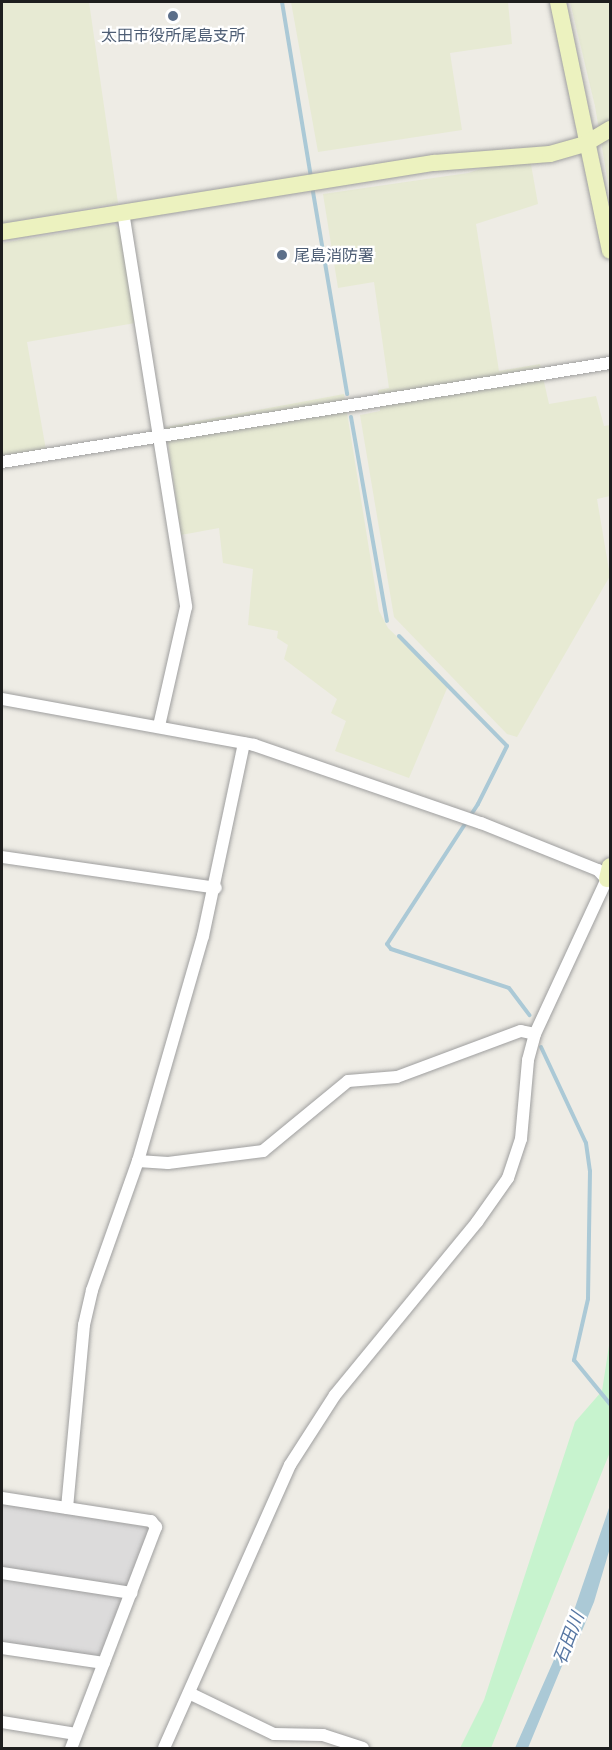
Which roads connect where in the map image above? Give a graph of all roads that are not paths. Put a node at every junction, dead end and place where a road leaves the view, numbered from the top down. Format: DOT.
graph roads {
  1 [pos="558,2"];
  2 [pos="610,129"];
  3 [pos="585,144"];
  4 [pos="123,212"];
  5 [pos="608,226"];
  6 [pos="2,232"];
  7 [pos="610,250"];
  8 [pos="610,363"];
  9 [pos="160,436"];
  10 [pos="2,462"];
  11 [pos="2,699"];
  12 [pos="159,726"];
  13 [pos="244,743"];
  14 [pos="2,857"];
  15 [pos="609,876"];
  16 [pos="216,888"];
  17 [pos="535,1034"];
  18 [pos="138,1161"];
  19 [pos="2,1498"];
  20 [pos="67,1508"];
  21 [pos="2,1573"];
  22 [pos="131,1593"];
  23 [pos="2,1648"];
  24 [pos="104,1664"];
  25 [pos="189,1693"];
  26 [pos="2,1722"];
  27 [pos="76,1734"];
  28 [pos="71,1749"];
  29 [pos="164,1749"];
  30 [pos="363,1749"];
  1 -- 3 [label="street"];
  2 -- 3 [label="street"];
  3 -- 4 [label="street"];
  3 -- 5 [label="street"];
  4 -- 6 [label="street"];
  4 -- 9 [label="street"];
  5 -- 7 [label="street"];
  8 -- 9 [label="street"];
  9 -- 10 [label="street"];
  9 -- 12 [label="street"];
  11 -- 12 [label="street"];
  12 -- 13 [label="street"];
  13 -- 15 [label="street"];
  13 -- 16 [label="street"];
  14 -- 16 [label="street"];
  15 -- 17 [label="street"];
  16 -- 18 [label="street"];
  17 -- 18 [label="street"];
  17 -- 25 [label="street"];
  18 -- 20 [label="street"];
  19 -- 20 [label="street"];
  20 -- 22 [label="street"];
  21 -- 22 [label="street"];
  22 -- 24 [label="street"];
  23 -- 24 [label="street"];
  24 -- 27 [label="street"];
  25 -- 29 [label="street"];
  25 -- 30 [label="street"];
  26 -- 27 [label="street"];
  27 -- 28 [label="street"];
}
